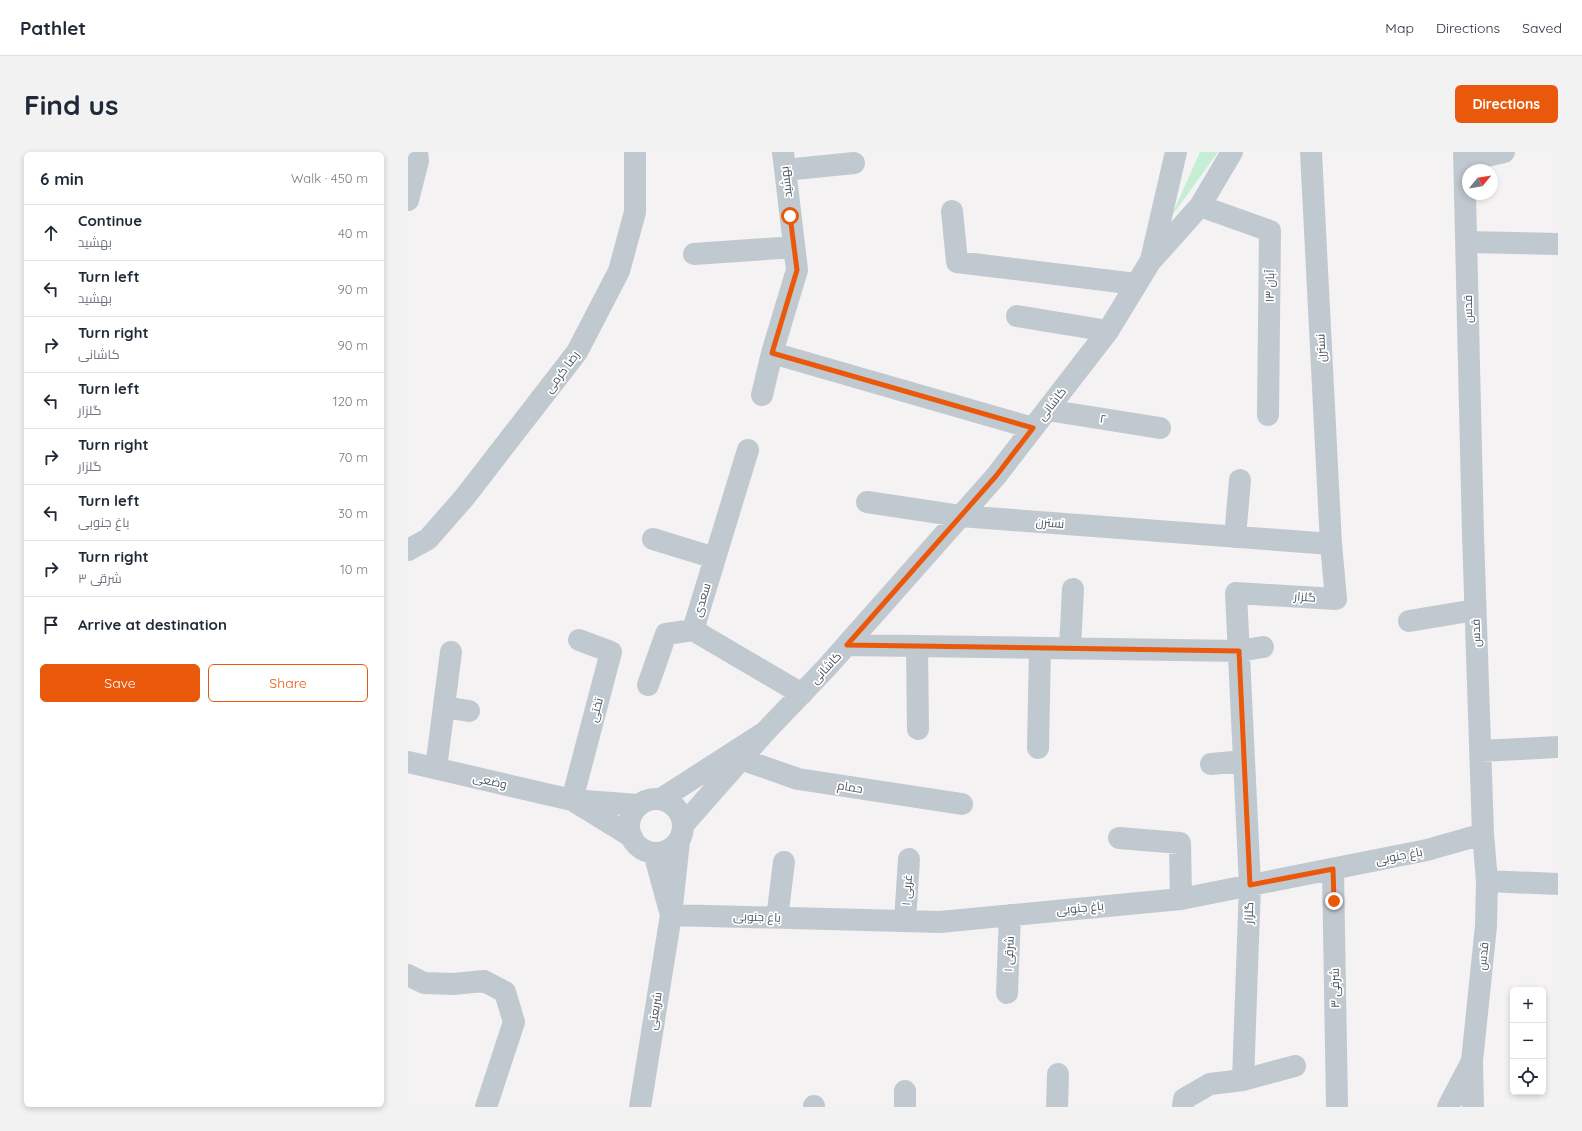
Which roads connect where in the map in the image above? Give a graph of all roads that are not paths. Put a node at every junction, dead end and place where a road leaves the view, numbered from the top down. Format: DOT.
graph roads {
  1 [pos="417,152"];
  2 [pos="635,152"];
  3 [pos="1175,152"];
  4 [pos="1232,152"];
  5 [pos="1310,152"];
  6 [pos="1504,152"];
  7 [pos="1464,157"];
  8 [pos="784,161"];
  9 [pos="854,164"];
  10 [pos="408,200"];
  11 [pos="1200,206"];
  12 [pos="952,211"];
  13 [pos="1467,242"];
  14 [pos="1558,244"];
  15 [pos="794,247"];
  16 [pos="694,254"];
  17 [pos="1150,262"];
  18 [pos="1136,284"];
  19 [pos="1017,316"];
  20 [pos="1108,331"];
  21 [pos="772,353"];
  22 [pos="762,395"];
  23 [pos="1046,410"];
  24 [pos="1268,416"];
  25 [pos="1033,428"];
  26 [pos="1160,428"];
  27 [pos="748,450"];
  28 [pos="1240,480"];
  29 [pos="868,502"];
  30 [pos="960,516"];
  31 [pos="1235,537"];
  32 [pos="653,539"];
  33 [pos="1331,544"];
  34 [pos="408,550"];
  35 [pos="715,558"];
  36 [pos="1073,589"];
  37 [pos="1336,600"];
  38 [pos="1475,610"];
  39 [pos="1409,621"];
  40 [pos="693,630"];
  41 [pos="579,640"];
  42 [pos="847,645"];
  43 [pos="917,646"];
  44 [pos="1263,647"];
  45 [pos="1040,648"];
  46 [pos="1070,649"];
  47 [pos="1239,651"];
  48 [pos="451,652"];
  49 [pos="648,685"];
  50 [pos="802,694"];
  51 [pos="444,707"];
  52 [pos="469,711"];
  53 [pos="918,729"];
  54 [pos="765,732"];
  55 [pos="1558,747"];
  56 [pos="1038,748"];
  57 [pos="1480,751"];
  58 [pos="741,759"];
  59 [pos="408,762"];
  60 [pos="1244,762"];
  61 [pos="1210,764"];
  62 [pos="436,768"];
  63 [pos="662,799"];
  64 [pos="572,800"];
  65 [pos="962,804"];
  66 [pos="638,806"];
  67 [pos="681,833"];
  68 [pos="1483,834"];
  69 [pos="632,837"];
  70 [pos="1119,838"];
  71 [pos="654,853"];
  72 [pos="909,859"];
  73 [pos="784,862"];
  74 [pos="1333,869"];
  75 [pos="1487,880"];
  76 [pos="1558,884"];
  77 [pos="1250,885"];
  78 [pos="1181,899"];
  79 [pos="670,915"];
  80 [pos="1010,915"];
  81 [pos="777,918"];
  82 [pos="905,921"];
  83 [pos="408,975"];
  84 [pos="1007,993"];
  85 [pos="1472,1061"];
  86 [pos="1295,1066"];
  87 [pos="1058,1074"];
  88 [pos="1243,1080"];
  89 [pos="486,1107"];
  90 [pos="640,1107"];
  91 [pos="1057,1107"];
  92 [pos="1183,1107"];
  93 [pos="1337,1107"];
  94 [pos="1448,1107"];
  95 [pos="1473,1107"];
  1 -- 10 [label="street"];
  2 -- 34 [label="street, رضا کرمی"];
  3 -- 17 [label="street"];
  4 -- 11 [label="street"];
  5 -- 33 [label="street, نسترن"];
  6 -- 7 [label="street"];
  7 -- 13 [label="street, قدس"];
  8 -- 9 [label="street"];
  8 -- 15 [label="street, بهشید"];
  11 -- 17 [label="street"];
  11 -- 24 [label="street, ۱۳ آبان"];
  12 -- 18 [label="street"];
  13 -- 14 [label="street"];
  13 -- 38 [label="street, قدس"];
  15 -- 16 [label="street"];
  15 -- 21 [label="street, بهشید"];
  17 -- 18 [label="street, کاشانی"];
  18 -- 20 [label="street, کاشانی"];
  19 -- 20 [label="street"];
  20 -- 23 [label="street, کاشانی"];
  21 -- 22 [label="street, بهشید"];
  21 -- 25 [label="street"];
  23 -- 25 [label="street, کاشانی"];
  23 -- 26 [label="street, ۲"];
  25 -- 30 [label="street, کاشانی"];
  27 -- 35 [label="street, سعدی"];
  28 -- 31 [label="street"];
  29 -- 30 [label="street, نسترن"];
  30 -- 31 [label="street, نسترن"];
  30 -- 42 [label="street, کاشانی"];
  31 -- 33 [label="street, نسترن"];
  32 -- 35 [label="street"];
  33 -- 37 [label="street, نسترن"];
  35 -- 40 [label="street, سعدی"];
  36 -- 46 [label="street"];
  37 -- 47 [label="street, گلزار"];
  38 -- 39 [label="street"];
  38 -- 57 [label="street, قدس"];
  40 -- 49 [label="street"];
  40 -- 50 [label="street, سعدی"];
  41 -- 64 [label="street, تختی"];
  42 -- 43 [label="street"];
  42 -- 50 [label="street, کاشانی"];
  43 -- 45 [label="street"];
  43 -- 53 [label="street"];
  44 -- 47 [label="street"];
  45 -- 46 [label="street"];
  45 -- 56 [label="street"];
  46 -- 47 [label="street"];
  47 -- 60 [label="street, گلزار"];
  48 -- 51 [label="street"];
  50 -- 54 [label="street, کاشانی"];
  51 -- 52 [label="street"];
  51 -- 62 [label="street"];
  54 -- 58 [label="street"];
  54 -- 63 [label="street"];
  55 -- 57 [label="street"];
  57 -- 68 [label="street, قدس"];
  58 -- 65 [label="street, حمام"];
  58 -- 67 [label="street"];
  59 -- 62 [label="street, وضعی"];
  60 -- 61 [label="street"];
  60 -- 77 [label="street, گلزار"];
  62 -- 64 [label="street, وضعی"];
  63 -- 66 [label="street"];
  63 -- 67 [label="street"];
  64 -- 66 [label="street"];
  64 -- 69 [label="street"];
  66 -- 69 [label="street"];
  67 -- 71 [label="street"];
  67 -- 79 [label="street, شریعتی"];
  68 -- 74 [label="street, باغ جنوبی"];
  68 -- 75 [label="street, قدس"];
  69 -- 71 [label="street"];
  70 -- 78 [label="street"];
  71 -- 79 [label="street"];
  72 -- 82 [label="street, ۱ غربی"];
  73 -- 81 [label="street"];
  74 -- 77 [label="street, باغ جنوبی"];
  74 -- 93 [label="street, ۳ شرقی"];
  75 -- 76 [label="street"];
  75 -- 85 [label="street, قدس"];
  77 -- 78 [label="street, باغ جنوبی"];
  77 -- 88 [label="street, گلزار"];
  78 -- 80 [label="street, باغ جنوبی"];
  79 -- 81 [label="street, باغ جنوبی"];
  79 -- 90 [label="street, شریعتی"];
  80 -- 82 [label="street, باغ جنوبی"];
  80 -- 84 [label="street, ۱ شرقی"];
  81 -- 82 [label="street, باغ جنوبی"];
  83 -- 89 [label="street"];
  85 -- 94 [label="street, قدس"];
  85 -- 95 [label="street"];
  86 -- 88 [label="street"];
  87 -- 91 [label="street"];
  88 -- 92 [label="street"];
}
